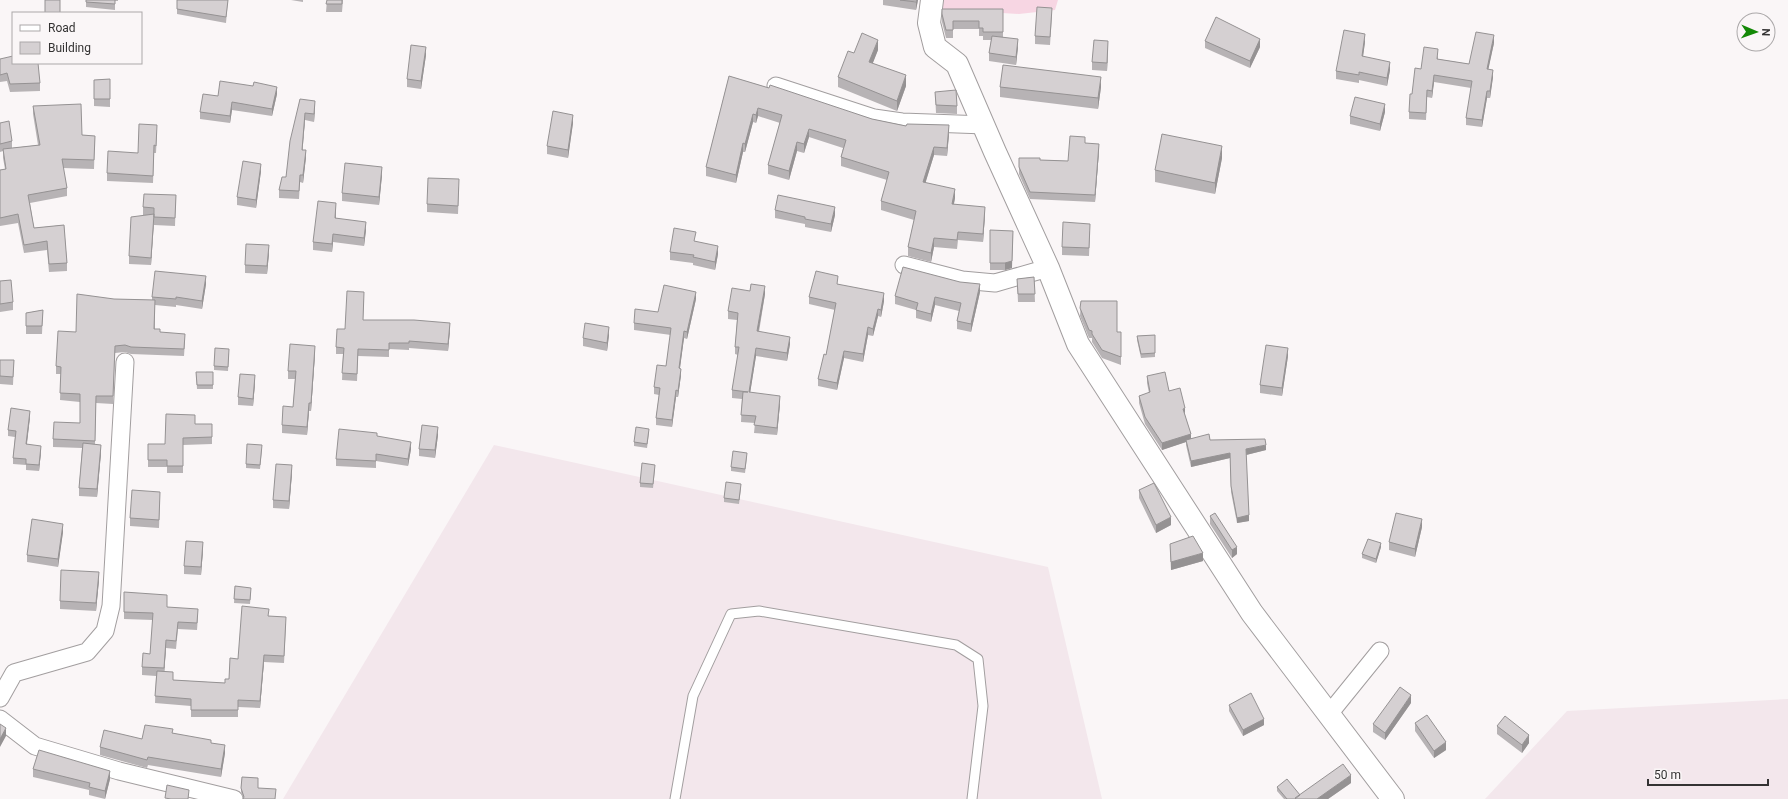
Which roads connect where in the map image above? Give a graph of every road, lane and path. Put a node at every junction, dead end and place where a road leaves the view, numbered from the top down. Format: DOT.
graph roads {
  1 [pos="932,0"];
  2 [pos="776,86"];
  3 [pos="985,125"];
  4 [pos="904,265"];
  5 [pos="1048,268"];
  6 [pos="125,362"];
  7 [pos="1380,651"];
  8 [pos="0,698"];
  9 [pos="1329,714"];
  10 [pos="0,719"];
  11 [pos="234,799"];
  12 [pos="675,799"];
  13 [pos="972,799"];
  14 [pos="1393,799"];
  1 -- 3 [label="street"];
  2 -- 3 [label="street"];
  3 -- 5 [label="street"];
  4 -- 5 [label="street"];
  5 -- 9 [label="street"];
  6 -- 8 [label="street"];
  7 -- 9 [label="street"];
  9 -- 14 [label="street"];
  10 -- 11 [label="street"];
  12 -- 13 [label="lane"];
}
